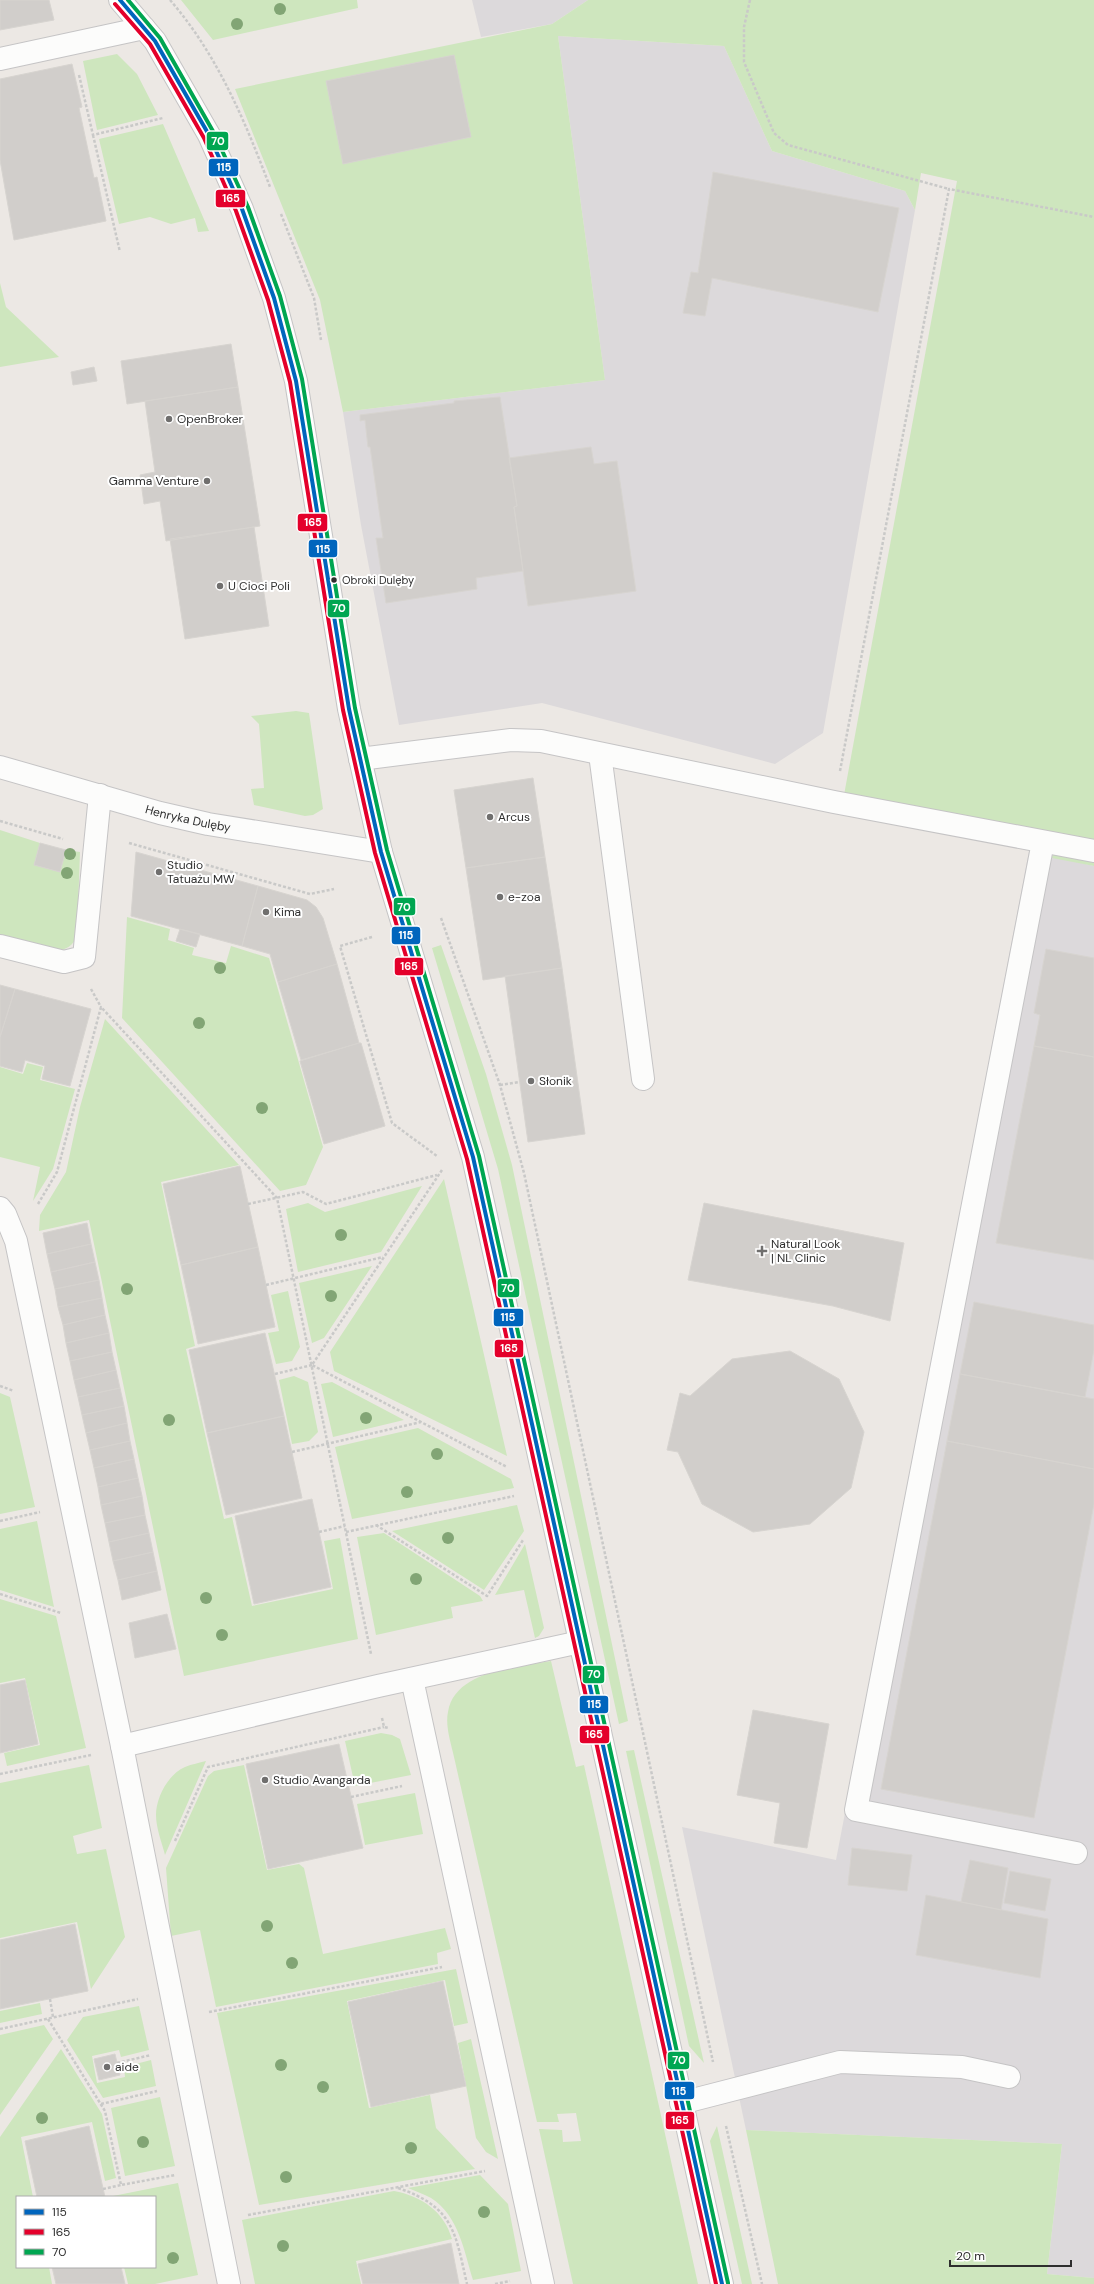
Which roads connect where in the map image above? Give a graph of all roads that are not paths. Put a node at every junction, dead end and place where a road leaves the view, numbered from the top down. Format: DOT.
graph roads {
  1 [pos="120,0"];
  2 [pos="144,28"];
  3 [pos="0,59"];
  4 [pos="600,754"];
  5 [pos="360,759"];
  6 [pos="0,767"];
  7 [pos="100,795"];
  8 [pos="1043,842"];
  9 [pos="1094,851"];
  10 [pos="381,852"];
  11 [pos="0,946"];
  12 [pos="643,1079"];
  13 [pos="0,1208"];
  14 [pos="580,1642"];
  15 [pos="412,1679"];
  16 [pos="122,1746"];
  17 [pos="1076,1853"];
  18 [pos="1009,2077"];
  19 [pos="681,2102"];
  20 [pos="229,2284"];
  21 [pos="543,2284"];
  22 [pos="722,2284"];
  1 -- 2 [label="street"];
  2 -- 3 [label="street"];
  2 -- 5 [label="street"];
  4 -- 5 [label="street"];
  4 -- 8 [label="street"];
  4 -- 12 [label="street"];
  5 -- 10 [label="street"];
  6 -- 7 [label="street, Henryka Dulęby"];
  7 -- 10 [label="street, Henryka Dulęby"];
  7 -- 11 [label="street"];
  8 -- 9 [label="street"];
  8 -- 17 [label="street"];
  10 -- 14 [label="street"];
  13 -- 16 [label="street"];
  14 -- 15 [label="street"];
  14 -- 19 [label="street"];
  15 -- 16 [label="street"];
  15 -- 21 [label="street"];
  16 -- 20 [label="street"];
  18 -- 19 [label="street"];
  19 -- 22 [label="street"];
}
